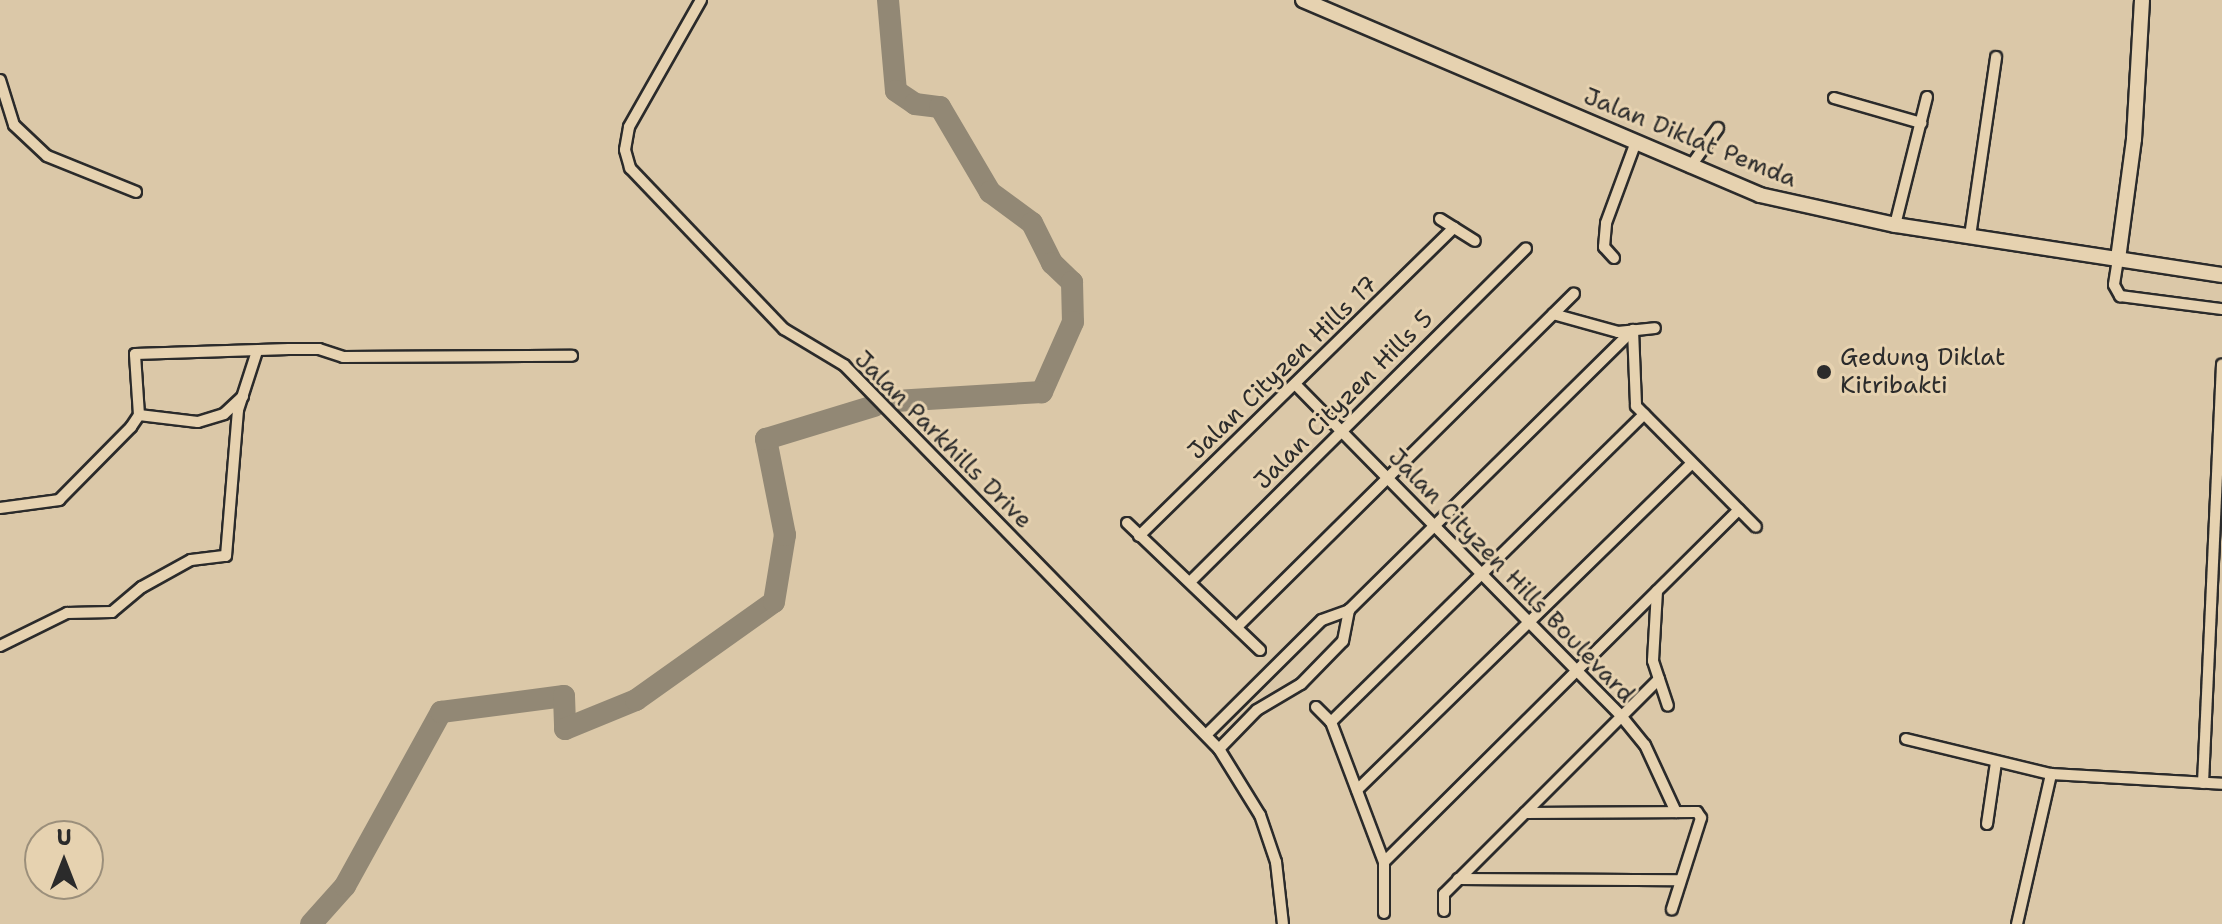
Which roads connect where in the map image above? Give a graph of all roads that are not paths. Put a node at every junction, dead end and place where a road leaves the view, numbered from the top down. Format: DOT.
graph roads {
  1 [pos="701,0"];
  2 [pos="1303,0"];
  3 [pos="2142,0"];
  4 [pos="1996,57"];
  5 [pos="0,80"];
  6 [pos="1927,97"];
  7 [pos="1834,98"];
  8 [pos="1921,123"];
  9 [pos="1718,128"];
  10 [pos="1636,142"];
  11 [pos="1690,167"];
  12 [pos="136,192"];
  13 [pos="1440,219"];
  14 [pos="1895,225"];
  15 [pos="1454,228"];
  16 [pos="1970,236"];
  17 [pos="1475,241"];
  18 [pos="1526,248"];
  19 [pos="1614,258"];
  20 [pos="2118,259"];
  21 [pos="2222,275"];
  22 [pos="1574,294"];
  23 [pos="2222,309"];
  24 [pos="1553,314"];
  25 [pos="1655,328"];
  26 [pos="1633,330"];
  27 [pos="257,351"];
  28 [pos="572,356"];
  29 [pos="2222,364"];
  30 [pos="1295,384"];
  31 [pos="245,395"];
  32 [pos="1644,414"];
  33 [pos="139,415"];
  34 [pos="1341,431"];
  35 [pos="1692,463"];
  36 [pos="1387,478"];
  37 [pos="0,508"];
  38 [pos="1739,510"];
  39 [pos="1127,523"];
  40 [pos="1434,526"];
  41 [pos="1756,527"];
  42 [pos="1139,536"];
  43 [pos="1481,574"];
  44 [pos="1191,581"];
  45 [pos="1657,591"];
  46 [pos="1349,610"];
  47 [pos="1529,622"];
  48 [pos="1237,627"];
  49 [pos="0,646"];
  50 [pos="1260,650"];
  51 [pos="1577,671"];
  52 [pos="1659,679"];
  53 [pos="1668,706"];
  54 [pos="1316,707"];
  55 [pos="1622,717"];
  56 [pos="1331,722"];
  57 [pos="1206,735"];
  58 [pos="1906,739"];
  59 [pos="1219,749"];
  60 [pos="1996,762"];
  61 [pos="2051,774"];
  62 [pos="2203,783"];
  63 [pos="2222,784"];
  64 [pos="1357,790"];
  65 [pos="1676,812"];
  66 [pos="1525,813"];
  67 [pos="1987,824"];
  68 [pos="1384,862"];
  69 [pos="1458,879"];
  70 [pos="1679,880"];
  71 [pos="1672,909"];
  72 [pos="1444,911"];
  73 [pos="1384,913"];
  74 [pos="1283,924"];
  75 [pos="2017,924"];
  1 -- 57 [label="street, Jalan Parkhills Drive"];
  2 -- 10 [label="street, Jalan Diklat Pemda"];
  3 -- 20 [label="street"];
  4 -- 16 [label="street"];
  5 -- 12 [label="street"];
  6 -- 8 [label="street"];
  7 -- 8 [label="street"];
  8 -- 14 [label="street"];
  9 -- 11 [label="street"];
  10 -- 11 [label="street, Jalan Diklat Pemda"];
  10 -- 19 [label="street"];
  11 -- 14 [label="street, Jalan Diklat Pemda"];
  13 -- 15 [label="street"];
  14 -- 16 [label="street, Jalan Diklat Pemda"];
  15 -- 17 [label="street"];
  15 -- 30 [label="street, Jalan Cityzen Hills 17"];
  16 -- 20 [label="street, Jalan Diklat Pemda"];
  18 -- 34 [label="street, Jalan Cityzen Hills 5"];
  20 -- 21 [label="street, Jalan Diklat Pemda"];
  20 -- 23 [label="street"];
  22 -- 24 [label="street"];
  24 -- 26 [label="street"];
  24 -- 36 [label="street"];
  25 -- 26 [label="street"];
  26 -- 32 [label="street"];
  26 -- 40 [label="street"];
  27 -- 28 [label="street"];
  27 -- 31 [label="street"];
  27 -- 33 [label="street"];
  29 -- 62 [label="street"];
  30 -- 34 [label="street, Jalan Cityzen Hills Boulevard"];
  30 -- 42 [label="street, Jalan Cityzen Hills 17"];
  31 -- 33 [label="street"];
  31 -- 49 [label="street"];
  32 -- 35 [label="street"];
  32 -- 43 [label="street"];
  33 -- 37 [label="street"];
  34 -- 36 [label="street, Jalan Cityzen Hills Boulevard"];
  34 -- 44 [label="street, Jalan Cityzen Hills 5"];
  35 -- 38 [label="street"];
  35 -- 47 [label="street"];
  36 -- 40 [label="street, Jalan Cityzen Hills Boulevard"];
  36 -- 48 [label="street"];
  38 -- 41 [label="street"];
  38 -- 45 [label="street"];
  39 -- 42 [label="street"];
  40 -- 43 [label="street, Jalan Cityzen Hills Boulevard"];
  40 -- 46 [label="street"];
  42 -- 44 [label="street"];
  43 -- 47 [label="street, Jalan Cityzen Hills Boulevard"];
  43 -- 56 [label="street"];
  44 -- 48 [label="street"];
  45 -- 51 [label="street"];
  45 -- 52 [label="street"];
  46 -- 57 [label="street"];
  46 -- 59 [label="street"];
  47 -- 51 [label="street, Jalan Cityzen Hills Boulevard"];
  47 -- 64 [label="street"];
  48 -- 50 [label="street"];
  51 -- 55 [label="street, Jalan Cityzen Hills Boulevard"];
  51 -- 68 [label="street"];
  52 -- 53 [label="street"];
  52 -- 55 [label="street"];
  54 -- 56 [label="street"];
  55 -- 65 [label="street, Jalan Cityzen Hills Boulevard"];
  55 -- 66 [label="street"];
  56 -- 64 [label="street"];
  57 -- 59 [label="street, Jalan Parkhills Drive"];
  58 -- 60 [label="street"];
  59 -- 74 [label="street, Jalan Parkhills Drive"];
  60 -- 61 [label="street"];
  60 -- 67 [label="street"];
  61 -- 62 [label="street"];
  61 -- 75 [label="street"];
  62 -- 63 [label="street"];
  64 -- 68 [label="street"];
  65 -- 66 [label="street"];
  65 -- 70 [label="street"];
  66 -- 69 [label="street"];
  68 -- 73 [label="street"];
  69 -- 70 [label="street"];
  69 -- 72 [label="street"];
  70 -- 71 [label="street"];
}
